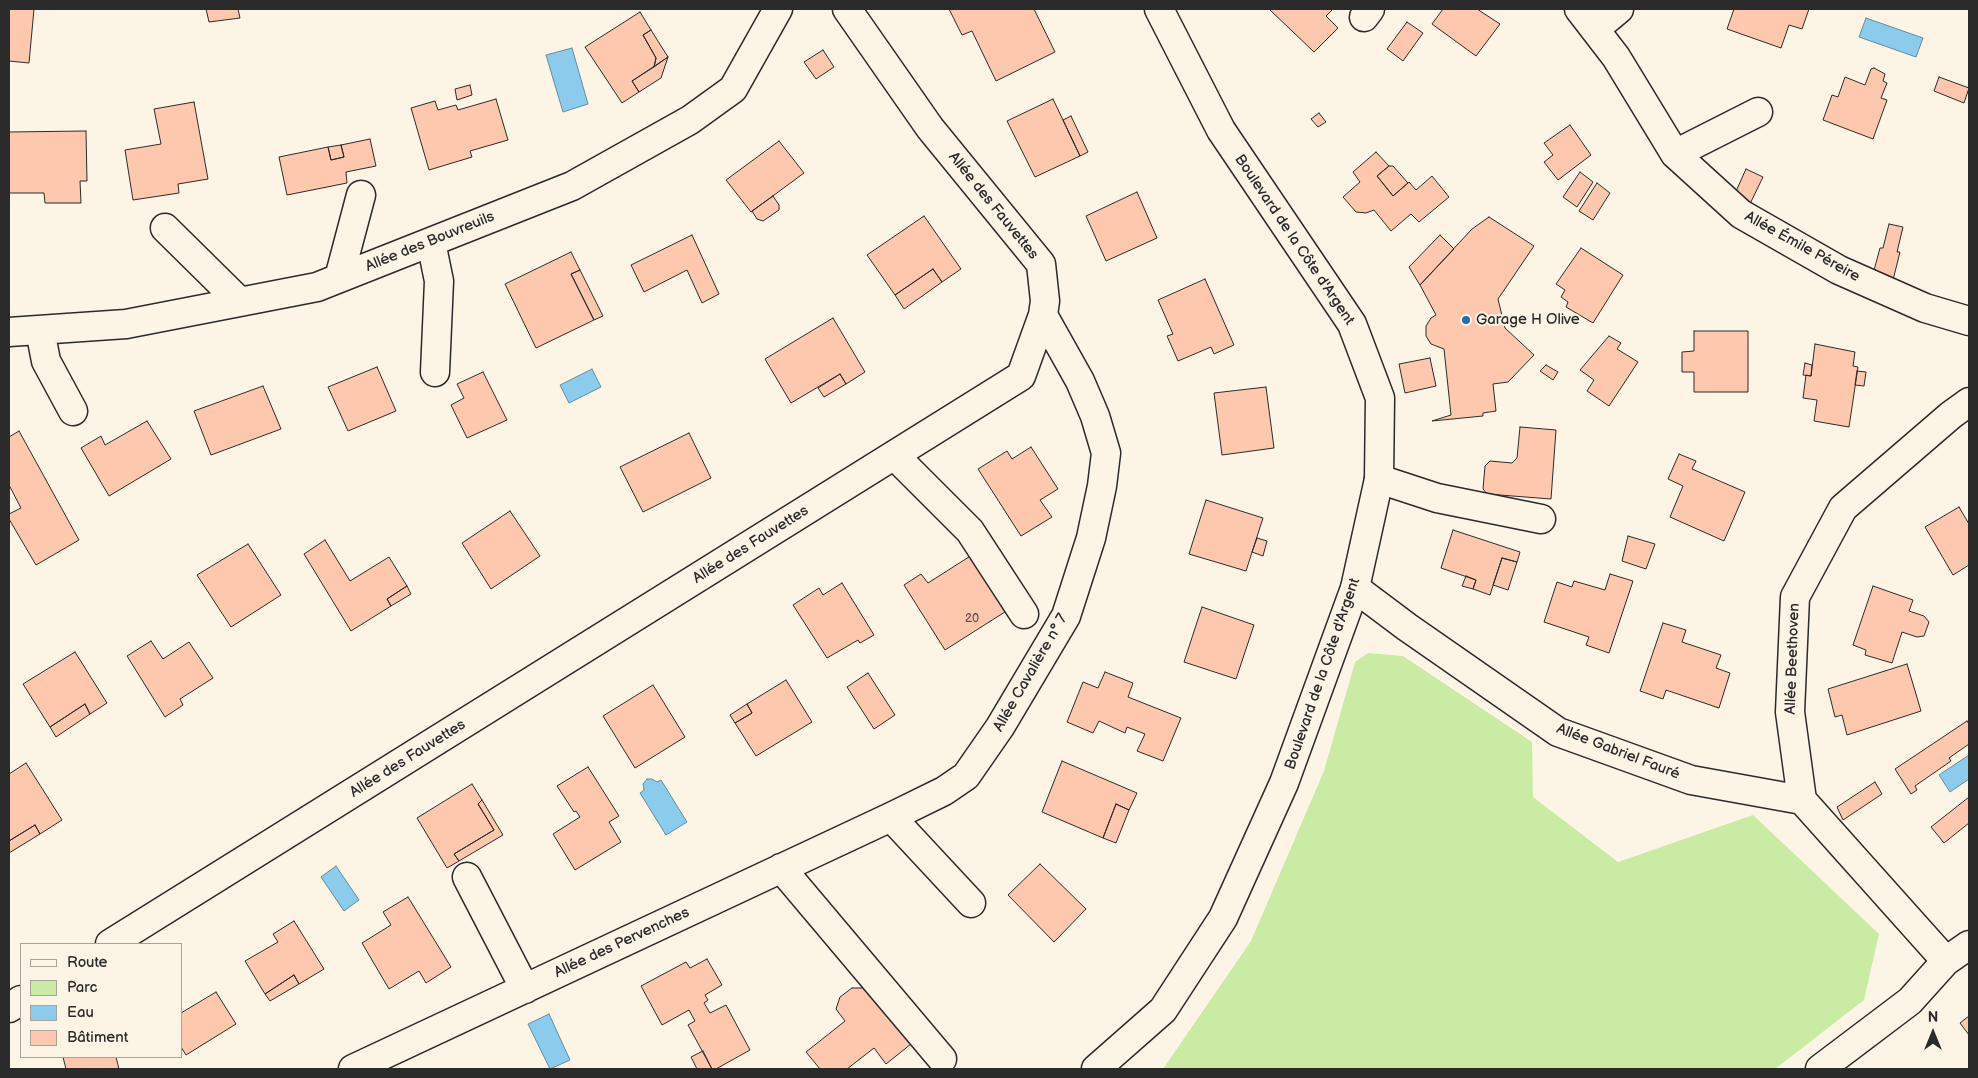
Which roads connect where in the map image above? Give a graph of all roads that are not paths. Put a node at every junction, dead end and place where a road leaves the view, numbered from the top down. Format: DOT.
graph roads {
  1 [pos="778,9"];
  2 [pos="847,9"];
  3 [pos="1159,9"];
  4 [pos="1619,9"];
  5 [pos="1587,19"];
  6 [pos="1758,112"];
  7 [pos="1674,154"];
  8 [pos="361,194"];
  9 [pos="165,228"];
  10 [pos="431,242"];
  11 [pos="339,278"];
  12 [pos="239,302"];
  13 [pos="1043,315"];
  14 [pos="1969,321"];
  15 [pos="40,330"];
  16 [pos="9,332"];
  17 [pos="435,372"];
  18 [pos="1969,402"];
  19 [pos="73,411"];
  20 [pos="895,456"];
  21 [pos="1379,479"];
  22 [pos="1541,519"];
  23 [pos="1355,588"];
  24 [pos="1024,614"];
  25 [pos="1802,800"];
  26 [pos="891,817"];
  27 [pos="781,868"];
  28 [pos="467,877"];
  29 [pos="971,903"];
  30 [pos="112,943"];
  31 [pos="1969,945"];
  32 [pos="1946,961"];
  33 [pos="525,989"];
  34 [pos="20,1001"];
  35 [pos="9,1008"];
  36 [pos="942,1059"];
  37 [pos="353,1069"];
  38 [pos="1096,1069"];
  39 [pos="1820,1069"];
  1 -- 10 [label="street, Allée des Bouvreuils"];
  2 -- 13 [label="street, Allée des Fauvettes"];
  3 -- 21 [label="street, Boulevard de la Côte d'Argent"];
  4 -- 5 [label="street"];
  5 -- 7 [label="street, Allée Émile Péreire"];
  6 -- 7 [label="street"];
  7 -- 14 [label="street, Allée Émile Péreire"];
  8 -- 11 [label="street"];
  9 -- 12 [label="street"];
  10 -- 11 [label="street, Allée des Bouvreuils"];
  10 -- 17 [label="street"];
  11 -- 12 [label="street, Allée des Bouvreuils"];
  12 -- 15 [label="street, Allée des Bouvreuils"];
  13 -- 20 [label="street, Allée des Fauvettes"];
  13 -- 26 [label="street, Allée Cavalière n° 7"];
  15 -- 16 [label="street, Allée des Bouvreuils"];
  15 -- 19 [label="street"];
  18 -- 25 [label="street, Allée Beethoven"];
  20 -- 24 [label="street"];
  20 -- 30 [label="street, Allée des Fauvettes"];
  21 -- 22 [label="street"];
  21 -- 23 [label="street, Boulevard de la Côte d'Argent"];
  23 -- 25 [label="street, Allée Gabriel Fauré"];
  23 -- 38 [label="street, Boulevard de la Côte d'Argent"];
  25 -- 32 [label="street"];
  26 -- 27 [label="street, Allée des Pervenches"];
  26 -- 29 [label="street"];
  27 -- 33 [label="street, Allée des Pervenches"];
  27 -- 36 [label="street"];
  28 -- 33 [label="street"];
  31 -- 32 [label="street"];
  32 -- 39 [label="street"];
  33 -- 37 [label="street, Allée des Pervenches"];
  34 -- 35 [label="street"];
}
